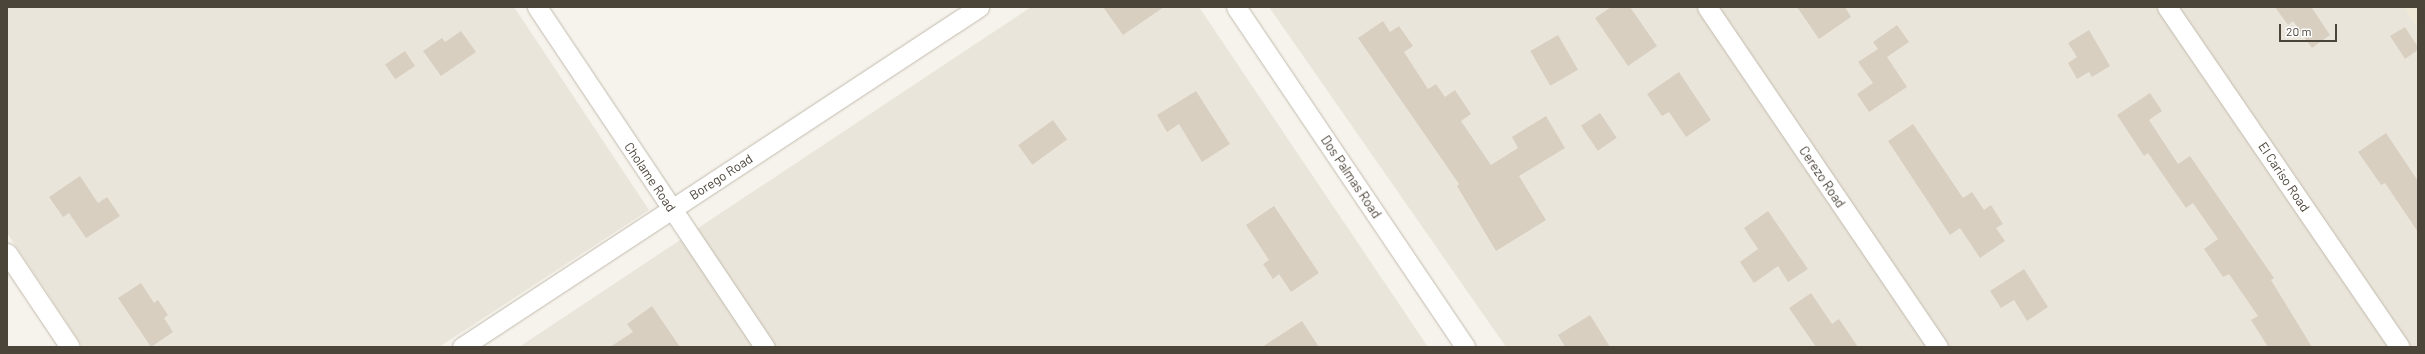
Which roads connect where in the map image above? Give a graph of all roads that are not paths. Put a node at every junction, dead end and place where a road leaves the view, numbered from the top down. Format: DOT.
graph roads {
  1 [pos="537,7"];
  2 [pos="979,7"];
  3 [pos="1236,7"];
  4 [pos="1707,7"];
  5 [pos="2167,7"];
  6 [pos="672,209"];
  7 [pos="7,253"];
  8 [pos="70,347"];
  9 [pos="462,347"];
  10 [pos="764,347"];
  11 [pos="1466,347"];
  12 [pos="1938,347"];
  13 [pos="2400,347"];
  1 -- 6 [label="street, Cholame Road"];
  2 -- 6 [label="street, Borego Road"];
  3 -- 11 [label="street, Dos Palmas Road"];
  4 -- 12 [label="street, Cerezo Road"];
  5 -- 13 [label="street, El Cariso Road"];
  6 -- 9 [label="street, Borego Road"];
  6 -- 10 [label="street, Cholame Road"];
  7 -- 8 [label="street"];
}
